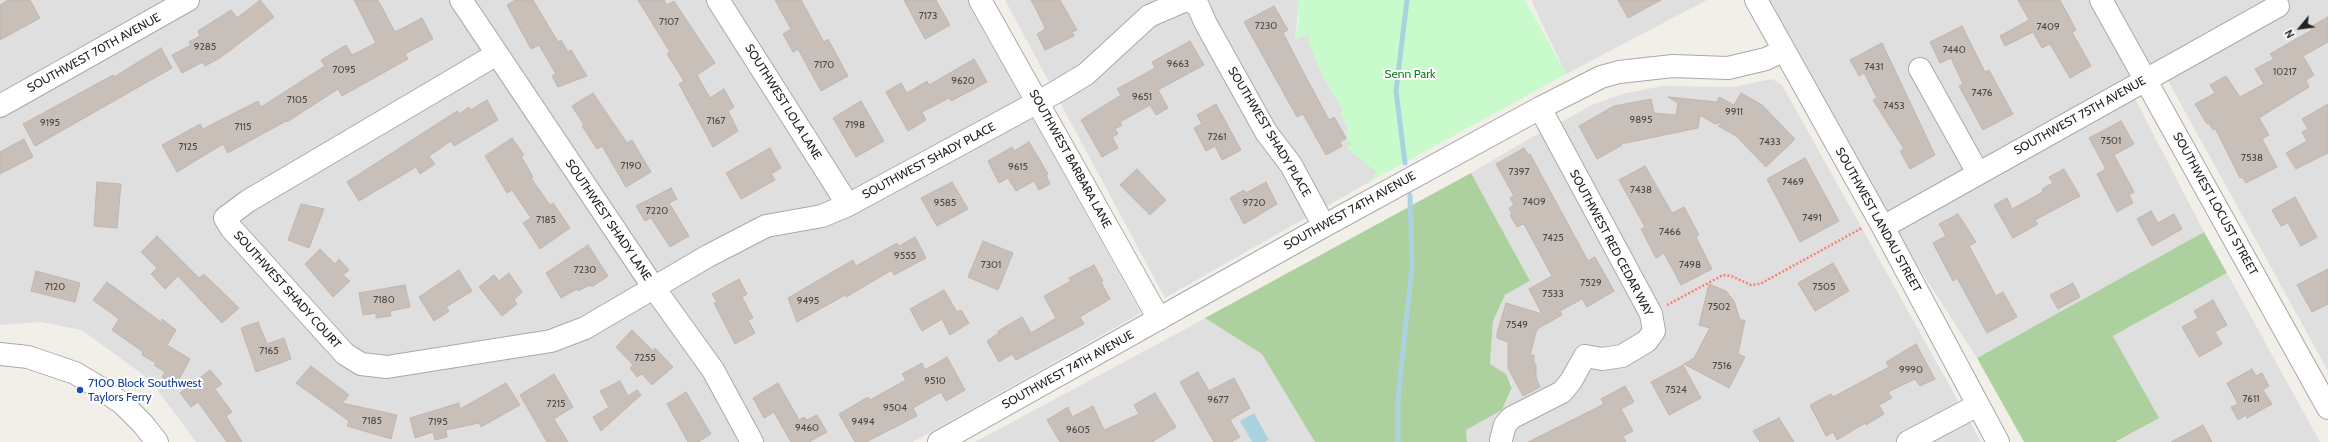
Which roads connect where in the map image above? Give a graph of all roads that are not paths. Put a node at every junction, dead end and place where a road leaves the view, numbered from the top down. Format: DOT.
graph roads {
  1 [pos="188,0"];
  2 [pos="461,0"];
  3 [pos="718,0"];
  4 [pos="980,0"];
  5 [pos="1756,0"];
  6 [pos="2102,0"];
  7 [pos="1196,2"];
  8 [pos="2278,6"];
  9 [pos="1784,50"];
  10 [pos="497,54"];
  11 [pos="1920,69"];
  12 [pos="2146,80"];
  13 [pos="1038,102"];
  14 [pos="0,106"];
  15 [pos="1540,108"];
  16 [pos="1978,173"];
  17 [pos="848,205"];
  18 [pos="1880,223"];
  19 [pos="1324,226"];
  20 [pos="654,288"];
  21 [pos="1159,320"];
  22 [pos="0,354"];
  23 [pos="1978,405"];
  24 [pos="2328,408"];
  25 [pos="950,439"];
  26 [pos="1501,440"];
  27 [pos="157,442"];
  28 [pos="752,442"];
  29 [pos="1908,442"];
  30 [pos="1998,442"];
  1 -- 14 [label="street, SOUTHWEST 70TH AVENUE"];
  2 -- 10 [label="street, SOUTHWEST SHADY LANE"];
  3 -- 17 [label="street, SOUTHWEST LOLA LANE"];
  4 -- 13 [label="street, SOUTHWEST BARBARA LANE"];
  5 -- 9 [label="street, SOUTHWEST LANDAU STREET"];
  6 -- 12 [label="street, SOUTHWEST LOCUST STREET"];
  7 -- 13 [label="street, SOUTHWEST SHADY PLACE"];
  7 -- 19 [label="street, SOUTHWEST SHADY PLACE"];
  8 -- 12 [label="street, SOUTHWEST 75TH AVENUE"];
  9 -- 15 [label="street, SOUTHWEST 74TH AVENUE"];
  9 -- 18 [label="street, SOUTHWEST LANDAU STREET"];
  10 -- 20 [label="street, SOUTHWEST SHADY LANE"];
  10 -- 20 [label="street, SOUTHWEST SHADY COURT"];
  11 -- 16 [label="street"];
  12 -- 16 [label="street, SOUTHWEST 75TH AVENUE"];
  12 -- 24 [label="street, SOUTHWEST LOCUST STREET"];
  13 -- 17 [label="street, SOUTHWEST SHADY PLACE"];
  13 -- 21 [label="street, SOUTHWEST BARBARA LANE"];
  15 -- 19 [label="street, SOUTHWEST 74TH AVENUE"];
  15 -- 26 [label="street, SOUTHWEST RED CEDAR WAY"];
  16 -- 18 [label="street, SOUTHWEST 75TH AVENUE"];
  17 -- 20 [label="street, SOUTHWEST SHADY PLACE"];
  18 -- 23 [label="street, SOUTHWEST LANDAU STREET"];
  19 -- 21 [label="street, SOUTHWEST 74TH AVENUE"];
  20 -- 28 [label="street, SOUTHWEST SHADY LANE"];
  21 -- 25 [label="street, SOUTHWEST 74TH AVENUE"];
  22 -- 27 [label="street"];
  23 -- 29 [label="street"];
  23 -- 30 [label="street, SOUTHWEST LANDAU STREET"];
}
